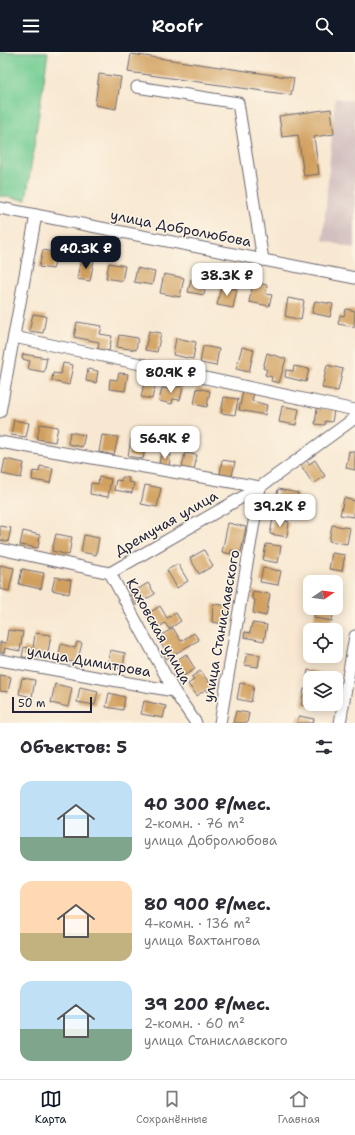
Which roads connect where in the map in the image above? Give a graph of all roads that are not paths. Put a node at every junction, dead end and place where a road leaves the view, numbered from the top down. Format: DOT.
graph roads {
  1 [pos="137,87"];
  2 [pos="0,208"];
  3 [pos="36,215"];
  4 [pos="264,260"];
  5 [pos="355,278"];
  6 [pos="14,337"];
  7 [pos="355,410"];
  8 [pos="0,412"];
  9 [pos="355,418"];
  10 [pos="0,442"];
  11 [pos="260,487"];
  12 [pos="0,549"];
  13 [pos="110,573"];
  14 [pos="355,636"];
  15 [pos="0,660"];
  16 [pos="174,691"];
  17 [pos="196,723"];
  18 [pos="220,723"];
  19 [pos="340,723"];
  1 -- 4 [label="street"];
  2 -- 3 [label="street, улица Добролюбова"];
  3 -- 4 [label="street, улица Добролюбова"];
  3 -- 6 [label="street"];
  4 -- 5 [label="street, улица Добролюбова"];
  6 -- 7 [label="street"];
  6 -- 8 [label="street"];
  9 -- 11 [label="street, Дремучая улица"];
  10 -- 11 [label="street"];
  11 -- 13 [label="street, Дремучая улица"];
  11 -- 18 [label="street, улица Станиславского"];
  12 -- 13 [label="street"];
  13 -- 16 [label="street, Каховская улица"];
  14 -- 19 [label="street"];
  15 -- 16 [label="street, улица Димитрова"];
  16 -- 17 [label="street, Каховская улица"];
}
